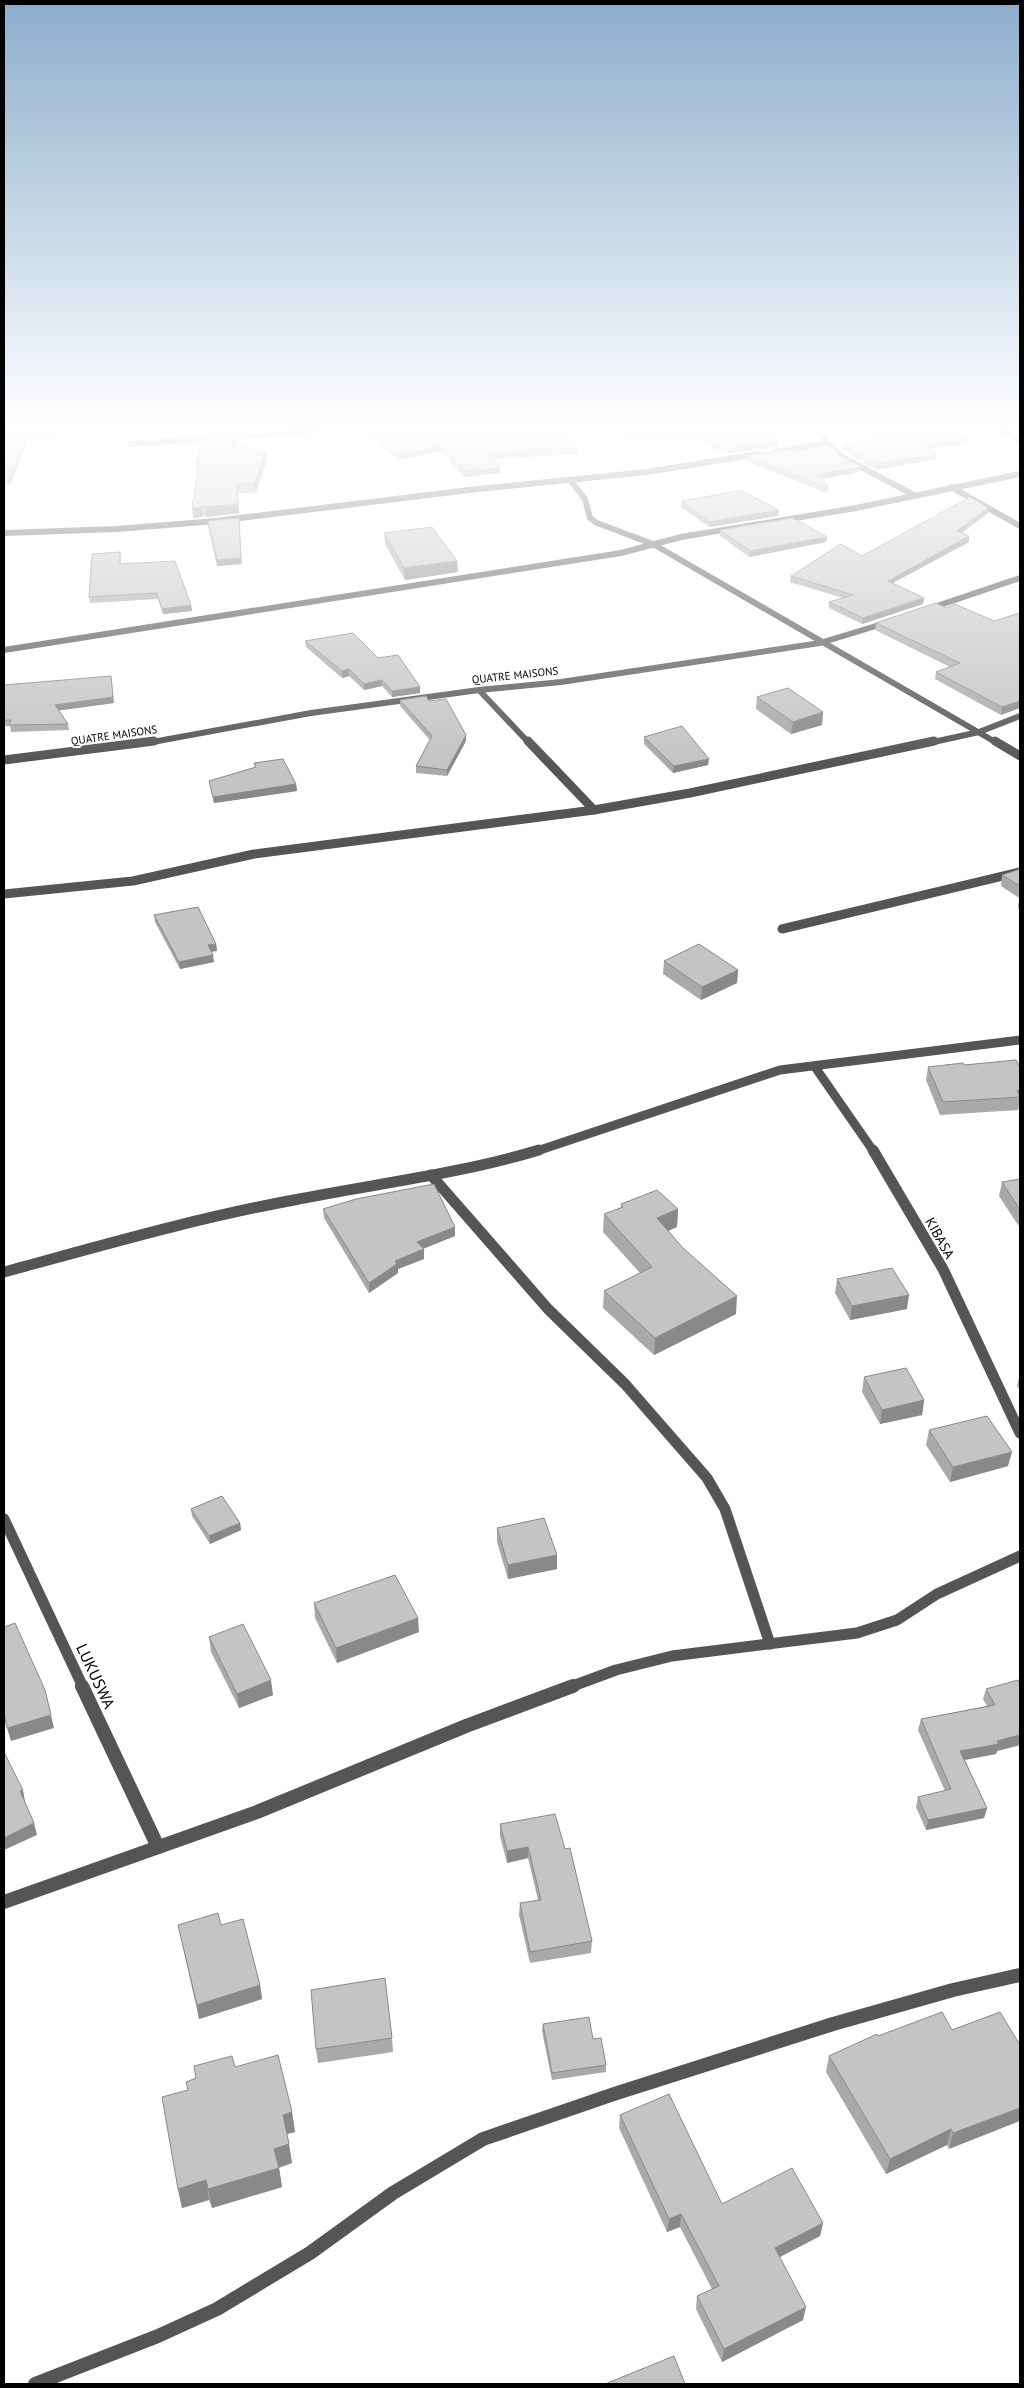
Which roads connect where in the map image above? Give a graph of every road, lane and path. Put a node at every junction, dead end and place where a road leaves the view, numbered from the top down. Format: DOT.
graph roads {
  1 [pos="647,541"];
  2 [pos="664,541"];
  3 [pos="653,544"];
  4 [pos="1020,578"];
  5 [pos="916,613"];
  6 [pos="897,619"];
  7 [pos="820,643"];
  8 [pos="4,650"];
  9 [pos="479,690"];
  10 [pos="1020,716"];
  11 [pos="979,732"];
  12 [pos="1020,756"];
  13 [pos="4,760"];
  14 [pos="594,810"];
  15 [pos="1020,872"];
  16 [pos="4,894"];
  17 [pos="782,929"];
  18 [pos="1020,1040"];
  19 [pos="815,1067"];
  20 [pos="431,1175"];
  21 [pos="4,1272"];
  22 [pos="1020,1433"];
  23 [pos="4,1518"];
  24 [pos="1020,1556"];
  25 [pos="770,1644"];
  26 [pos="158,1847"];
  27 [pos="4,1902"];
  28 [pos="1020,1975"];
  29 [pos="35,2384"];
  1 -- 3 [label="street"];
  2 -- 3 [label="street"];
  3 -- 7 [label="street"];
  3 -- 8 [label="street"];
  4 -- 5 [label="street"];
  6 -- 7 [label="street, QUATRE MAISONS"];
  7 -- 9 [label="street, QUATRE MAISONS"];
  7 -- 11 [label="street"];
  9 -- 13 [label="street, QUATRE MAISONS"];
  9 -- 14 [label="street"];
  10 -- 11 [label="street"];
  11 -- 12 [label="street"];
  11 -- 14 [label="street"];
  14 -- 16 [label="street"];
  15 -- 17 [label="street"];
  18 -- 19 [label="street"];
  19 -- 20 [label="street"];
  19 -- 22 [label="street, KIBASA"];
  20 -- 21 [label="street"];
  20 -- 25 [label="street"];
  23 -- 26 [label="street, LUKUSWA"];
  24 -- 25 [label="street"];
  25 -- 26 [label="street"];
  26 -- 27 [label="street"];
  28 -- 29 [label="street"];
}
